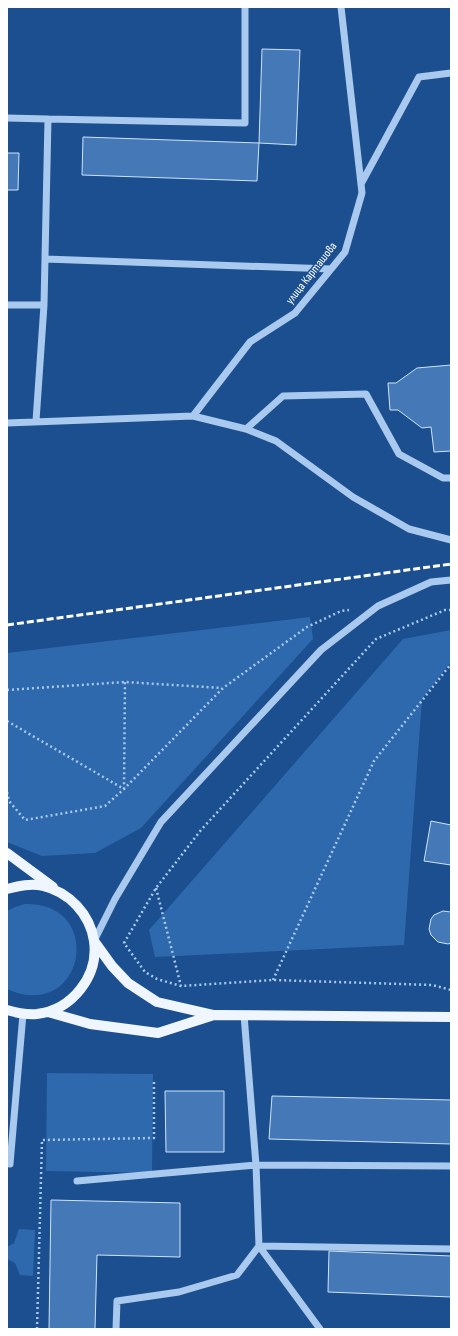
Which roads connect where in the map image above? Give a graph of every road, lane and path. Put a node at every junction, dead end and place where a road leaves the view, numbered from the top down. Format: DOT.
graph roads {
  1 [pos="245,7"];
  2 [pos="341,7"];
  3 [pos="451,73"];
  4 [pos="7,118"];
  5 [pos="48,119"];
  6 [pos="360,184"];
  7 [pos="45,259"];
  8 [pos="331,269"];
  9 [pos="7,305"];
  10 [pos="44,305"];
  11 [pos="193,416"];
  12 [pos="36,421"];
  13 [pos="7,423"];
  14 [pos="246,429"];
  15 [pos="451,478"];
  16 [pos="451,540"];
  17 [pos="451,580"];
  18 [pos="378,606"];
  19 [pos="451,610"];
  20 [pos="451,664"];
  21 [pos="125,682"];
  22 [pos="223,688"];
  23 [pos="7,690"];
  24 [pos="7,721"];
  25 [pos="124,789"];
  26 [pos="7,792"];
  27 [pos="7,853"];
  28 [pos="156,888"];
  29 [pos="7,889"];
  30 [pos="61,893"];
  31 [pos="94,941"];
  32 [pos="273,980"];
  33 [pos="181,986"];
  34 [pos="451,990"];
  35 [pos="7,1010"];
  36 [pos="48,1012"];
  37 [pos="23,1014"];
  38 [pos="214,1015"];
  39 [pos="244,1015"];
  40 [pos="7,1016"];
  41 [pos="451,1017"];
  42 [pos="154,1079"];
  43 [pos="10,1164"];
  44 [pos="256,1165"];
  45 [pos="451,1166"];
  46 [pos="77,1181"];
  47 [pos="259,1246"];
  48 [pos="451,1250"];
  49 [pos="37,1329"];
  50 [pos="116,1329"];
  51 [pos="320,1329"];
  1 -- 5 [label="street"];
  2 -- 6 [label="street, улица Карташова"];
  3 -- 6 [label="street"];
  4 -- 5 [label="street"];
  5 -- 7 [label="street"];
  6 -- 8 [label="street, улица Карташова"];
  7 -- 8 [label="street"];
  7 -- 10 [label="street"];
  8 -- 11 [label="street, улица Карташова"];
  9 -- 10 [label="street"];
  10 -- 12 [label="street"];
  11 -- 12 [label="street"];
  11 -- 14 [label="street"];
  12 -- 13 [label="street"];
  14 -- 15 [label="street"];
  14 -- 16 [label="street"];
  17 -- 18 [label="street"];
  18 -- 22 [label="path"];
  18 -- 31 [label="street"];
  19 -- 28 [label="path"];
  20 -- 32 [label="path"];
  21 -- 22 [label="path"];
  21 -- 23 [label="path"];
  21 -- 25 [label="path"];
  22 -- 25 [label="path"];
  24 -- 25 [label="path"];
  25 -- 26 [label="path"];
  27 -- 30 [label="main road"];
  28 -- 33 [label="path"];
  28 -- 33 [label="path"];
  29 -- 30 [label="main road"];
  30 -- 31 [label="main road"];
  31 -- 36 [label="main road"];
  31 -- 38 [label="main road"];
  32 -- 33 [label="path"];
  32 -- 34 [label="path"];
  35 -- 37 [label="main road"];
  36 -- 37 [label="main road"];
  36 -- 38 [label="main road"];
  37 -- 40 [label="main road"];
  37 -- 43 [label="street"];
  38 -- 39 [label="main road"];
  39 -- 41 [label="main road"];
  39 -- 44 [label="street"];
  42 -- 49 [label="path"];
  44 -- 45 [label="street"];
  44 -- 46 [label="street"];
  44 -- 47 [label="street"];
  47 -- 48 [label="street"];
  47 -- 50 [label="street"];
  47 -- 51 [label="street"];
}
